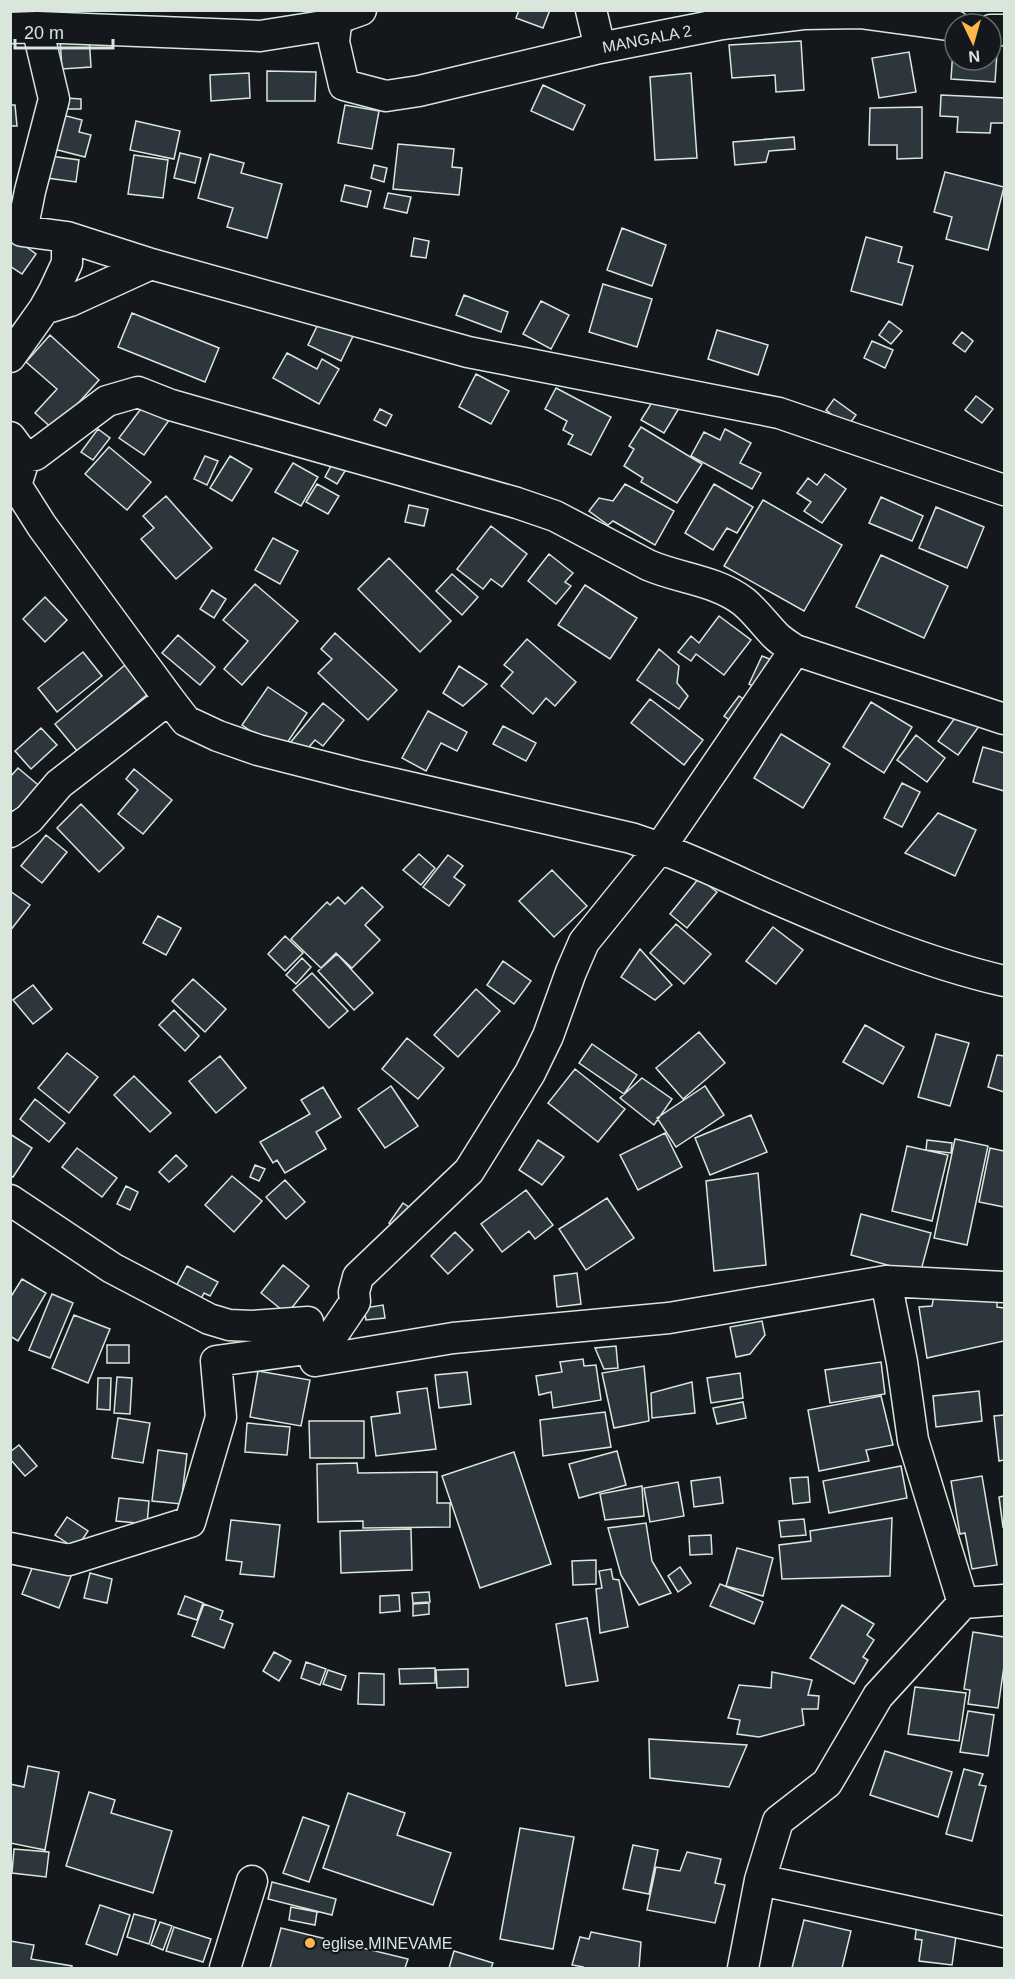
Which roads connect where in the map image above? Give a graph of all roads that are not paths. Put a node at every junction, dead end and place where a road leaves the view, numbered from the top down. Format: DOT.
graph roads {
  1 [pos="591,10"];
  2 [pos="349,17"];
  3 [pos="943,24"];
  4 [pos="24,27"];
  5 [pos="600,48"];
  6 [pos="67,237"];
  7 [pos="151,264"];
  8 [pos="44,309"];
  9 [pos="10,357"];
  10 [pos="18,447"];
  11 [pos="1005,490"];
  12 [pos="795,650"];
  13 [pos="169,699"];
  14 [pos="1005,718"];
  15 [pos="10,832"];
  16 [pos="660,848"];
  17 [pos="1005,981"];
  18 [pos="10,1200"];
  19 [pos="886,1281"];
  20 [pos="1005,1287"];
  21 [pos="10,1548"];
  22 [pos="1005,1600"];
  23 [pos="963,1603"];
  24 [pos="760,1880"];
  25 [pos="252,1881"];
  26 [pos="1005,1932"];
  27 [pos="225,1968"];
  28 [pos="743,1968"];
  1 -- 5 [label="street"];
  2 -- 4 [label="street"];
  2 -- 5 [label="street, MANGALA 2"];
  3 -- 5 [label="street, MANGALA 2"];
  4 -- 6 [label="street"];
  6 -- 7 [label="street"];
  6 -- 8 [label="street"];
  7 -- 8 [label="street"];
  7 -- 11 [label="street"];
  8 -- 9 [label="street"];
  10 -- 12 [label="street"];
  10 -- 13 [label="street"];
  12 -- 14 [label="street"];
  12 -- 16 [label="street"];
  13 -- 15 [label="street"];
  13 -- 16 [label="street"];
  16 -- 17 [label="street"];
  16 -- 19 [label="street"];
  18 -- 21 [label="street"];
  19 -- 20 [label="street"];
  19 -- 23 [label="street"];
  22 -- 23 [label="street"];
  23 -- 24 [label="street"];
  24 -- 26 [label="street"];
  24 -- 28 [label="street"];
  25 -- 27 [label="street"];
}
